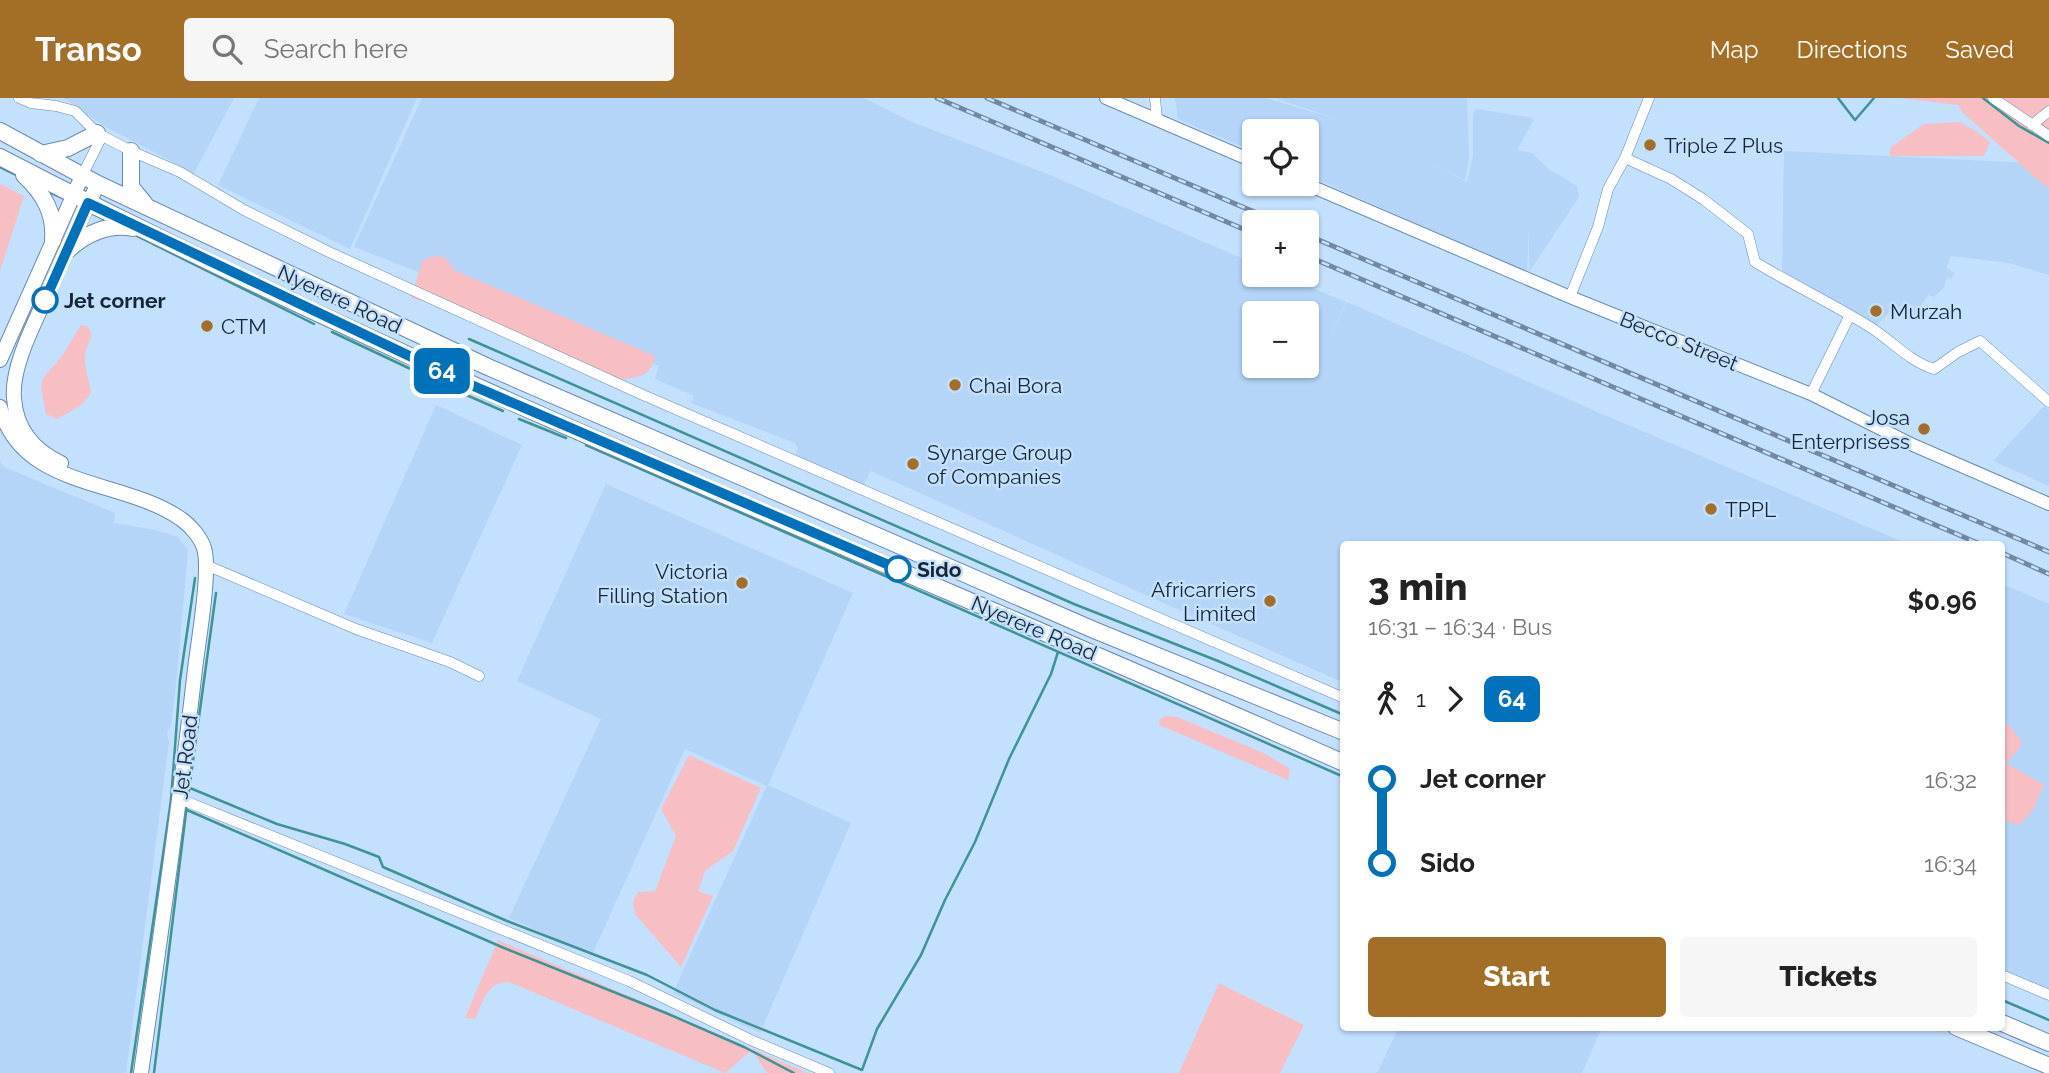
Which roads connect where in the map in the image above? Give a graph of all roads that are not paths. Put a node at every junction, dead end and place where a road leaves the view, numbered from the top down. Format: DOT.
graph roads {
  1 [pos="19,98"];
  2 [pos="1106,98"];
  3 [pos="1155,98"];
  4 [pos="1650,98"];
  5 [pos="1993,98"];
  6 [pos="2049,111"];
  7 [pos="1157,120"];
  8 [pos="2032,125"];
  9 [pos="0,131"];
  10 [pos="99,135"];
  11 [pos="2049,136"];
  12 [pos="131,151"];
  13 [pos="41,154"];
  14 [pos="1242,156"];
  15 [pos="1625,158"];
  16 [pos="5,160"];
  17 [pos="82,176"];
  18 [pos="100,178"];
  19 [pos="1319,190"];
  20 [pos="80,199"];
  21 [pos="148,208"];
  22 [pos="146,231"];
  23 [pos="53,240"];
  24 [pos="67,251"];
  25 [pos="1570,297"];
  26 [pos="1850,315"];
  27 [pos="0,360"];
  28 [pos="1811,394"];
  29 [pos="2049,402"];
  30 [pos="0,407"];
  31 [pos="115,491"];
  32 [pos="2049,504"];
  33 [pos="206,565"];
  34 [pos="479,676"];
  35 [pos="1340,696"];
  36 [pos="1340,730"];
  37 [pos="1340,761"];
  38 [pos="180,799"];
  39 [pos="2005,976"];
  40 [pos="2049,995"];
  41 [pos="2005,1024"];
  42 [pos="1966,1031"];
  43 [pos="2049,1043"];
  44 [pos="2049,1066"];
  45 [pos="141,1073"];
  46 [pos="829,1073"];
  1 -- 10 [label="street"];
  2 -- 7 [label="street"];
  3 -- 7 [label="street"];
  4 -- 15 [label="street"];
  5 -- 8 [label="street"];
  6 -- 8 [label="street"];
  7 -- 14 [label="street"];
  8 -- 11 [label="street"];
  9 -- 13 [label="highway, Nyerere Road"];
  10 -- 12 [label="street"];
  10 -- 13 [label="highway"];
  10 -- 17 [label="street, Jet Road"];
  12 -- 21 [label="highway"];
  12 -- 35 [label="street"];
  13 -- 17 [label="highway, Nyerere Road"];
  15 -- 25 [label="street"];
  15 -- 26 [label="street"];
  16 -- 20 [label="highway, Nyerere Road"];
  16 -- 23 [label="highway"];
  17 -- 18 [label="highway, Nyerere Road"];
  17 -- 20 [label="main road, Jet Road"];
  18 -- 20 [label="main road, Jet Road"];
  18 -- 21 [label="highway, Nyerere Road"];
  19 -- 25 [label="street, Becco Street"];
  20 -- 22 [label="highway, Nyerere Road"];
  20 -- 23 [label="main road, Jet Road"];
  20 -- 24 [label="main road, Jet Road"];
  21 -- 36 [label="highway, Nyerere Road"];
  22 -- 24 [label="highway"];
  22 -- 37 [label="highway, Nyerere Road"];
  23 -- 27 [label="main road, Jet Road"];
  24 -- 31 [label="main road, Jet Road"];
  25 -- 28 [label="street, Becco Street"];
  26 -- 28 [label="street"];
  26 -- 29 [label="street"];
  28 -- 32 [label="street, Becco Street"];
  30 -- 31 [label="main road, Jet Road"];
  31 -- 33 [label="main road, Jet Road"];
  33 -- 34 [label="street"];
  33 -- 38 [label="main road, Jet Road"];
  38 -- 45 [label="main road, Jet Road"];
  38 -- 46 [label="street"];
  39 -- 40 [label="street"];
  41 -- 43 [label="highway"];
  42 -- 44 [label="highway"];
}
